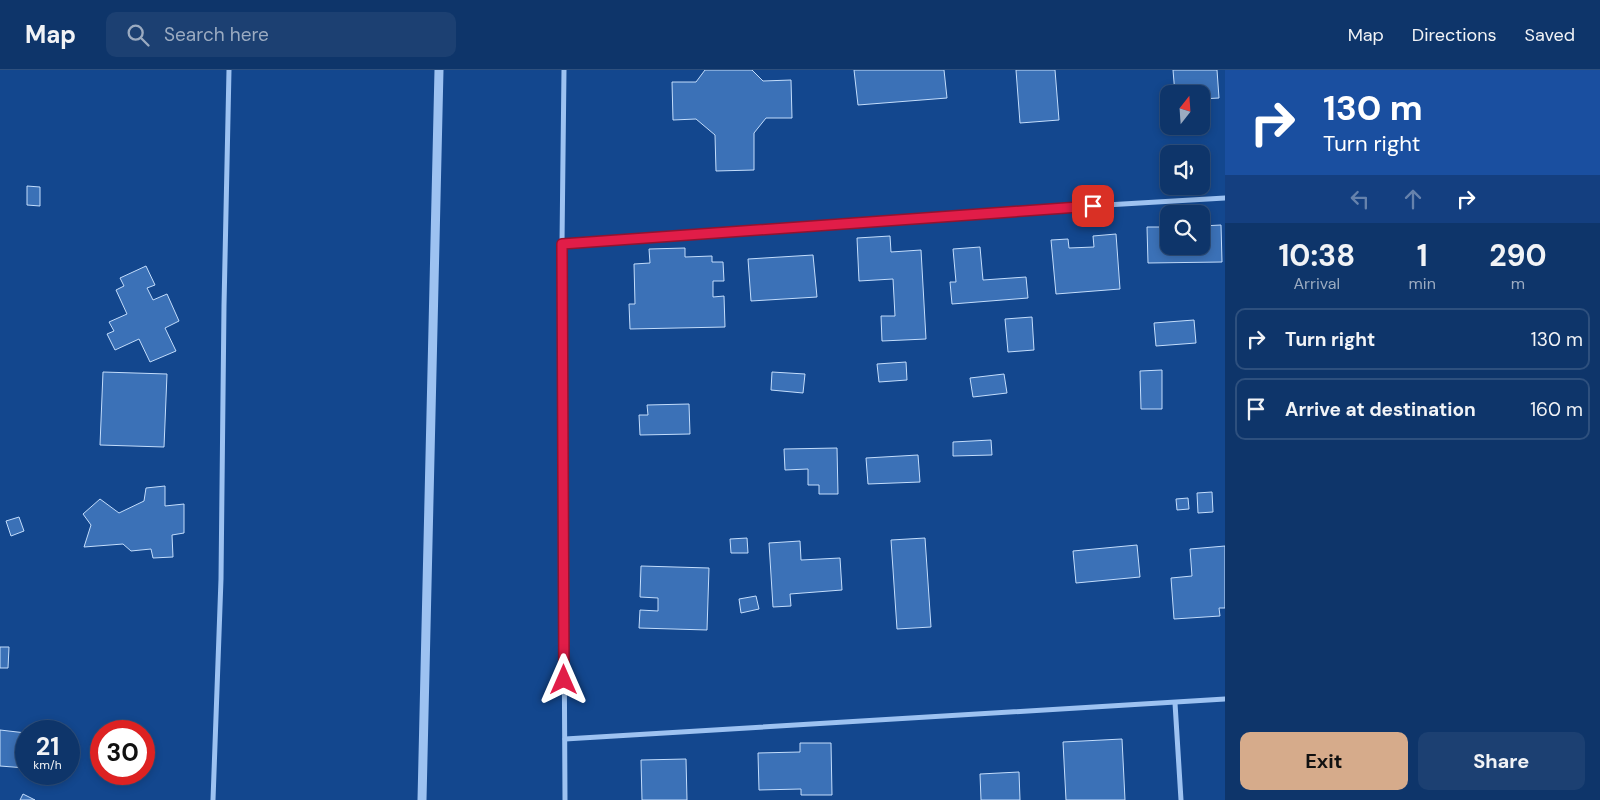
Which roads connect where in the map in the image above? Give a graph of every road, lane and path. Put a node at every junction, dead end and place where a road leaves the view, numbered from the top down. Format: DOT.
graph roads {
  1 [pos="229,70"];
  2 [pos="439,70"];
  3 [pos="564,70"];
  4 [pos="1225,198"];
  5 [pos="562,244"];
  6 [pos="1225,699"];
  7 [pos="1175,703"];
  8 [pos="565,739"];
  9 [pos="213,800"];
  10 [pos="422,800"];
  11 [pos="565,800"];
  12 [pos="1181,800"];
  1 -- 9 [label="street"];
  2 -- 10 [label="street"];
  3 -- 5 [label="street"];
  4 -- 5 [label="street"];
  5 -- 8 [label="street"];
  6 -- 7 [label="street"];
  7 -- 8 [label="street"];
  7 -- 12 [label="street"];
  8 -- 11 [label="street"];
}
